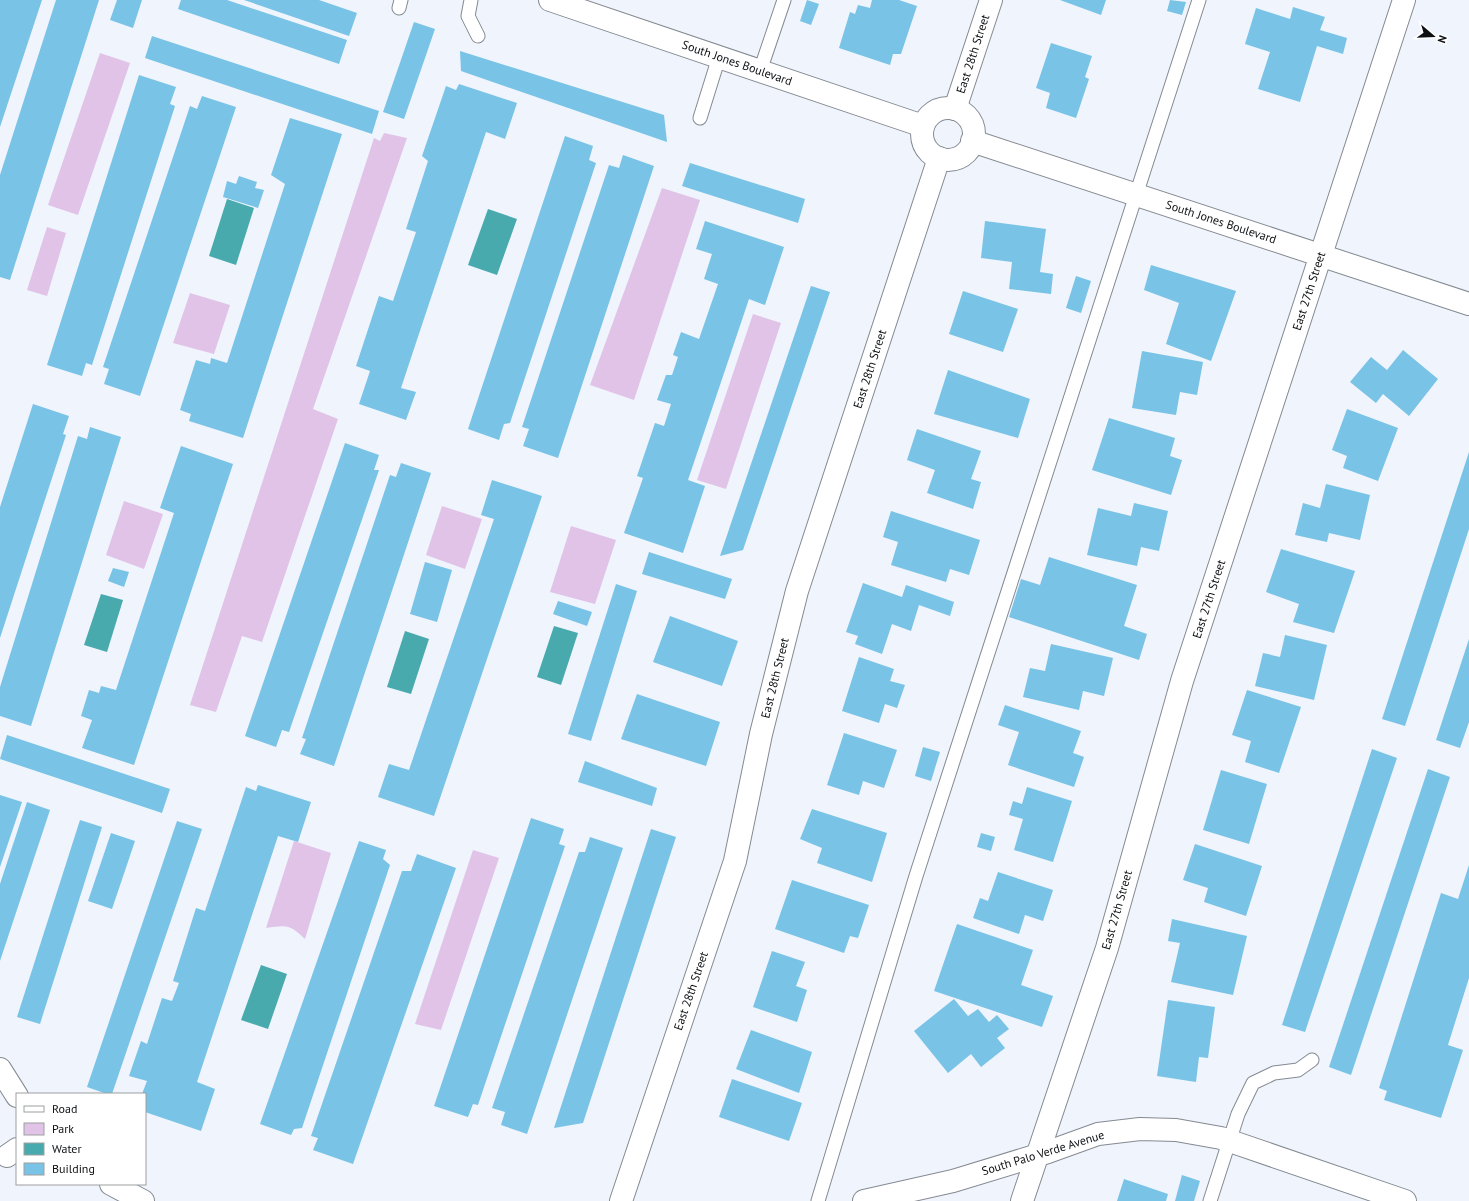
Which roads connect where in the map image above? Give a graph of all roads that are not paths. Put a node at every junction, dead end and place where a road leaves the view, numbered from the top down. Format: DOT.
graph roads {
  1 [pos="471,0"];
  2 [pos="550,0"];
  3 [pos="784,0"];
  4 [pos="991,0"];
  5 [pos="1199,0"];
  6 [pos="1404,0"];
  7 [pos="576,4"];
  8 [pos="478,36"];
  9 [pos="719,57"];
  10 [pos="760,71"];
  11 [pos="955,109"];
  12 [pos="700,118"];
  13 [pos="923,126"];
  14 [pos="972,141"];
  15 [pos="939,158"];
  16 [pos="1136,195"];
  17 [pos="1321,255"];
  18 [pos="1469,304"];
  19 [pos="1312,1060"];
  20 [pos="0,1069"];
  21 [pos="16,1094"];
  22 [pos="1230,1141"];
  23 [pos="1038,1155"];
  24 [pos="113,1185"];
  25 [pos="143,1201"];
  26 [pos="621,1201"];
  27 [pos="818,1201"];
  28 [pos="864,1201"];
  29 [pos="1022,1201"];
  30 [pos="1210,1201"];
  31 [pos="1405,1201"];
  1 -- 8 [label="lane"];
  2 -- 7 [label="street, South Jones Boulevard"];
  3 -- 10 [label="lane"];
  4 -- 11 [label="street, East 28th Street"];
  5 -- 16 [label="lane"];
  6 -- 17 [label="street, East 27th Street"];
  7 -- 9 [label="street, South Jones Boulevard"];
  9 -- 10 [label="street, South Jones Boulevard"];
  9 -- 12 [label="lane"];
  10 -- 13 [label="street, South Jones Boulevard"];
  11 -- 13 [label="street"];
  11 -- 14 [label="street"];
  13 -- 15 [label="street"];
  14 -- 15 [label="street"];
  14 -- 16 [label="street, South Jones Boulevard"];
  15 -- 26 [label="street, East 28th Street"];
  16 -- 17 [label="street, South Jones Boulevard"];
  16 -- 27 [label="lane"];
  17 -- 18 [label="street, South Jones Boulevard"];
  17 -- 23 [label="street, East 27th Street"];
  19 -- 22 [label="lane"];
  20 -- 21 [label="street"];
  22 -- 23 [label="street, South Palo Verde Avenue"];
  22 -- 30 [label="lane"];
  22 -- 31 [label="street, South Palo Verde Avenue"];
  23 -- 28 [label="street, South Palo Verde Avenue"];
  23 -- 29 [label="street, East 27th Street"];
  24 -- 25 [label="street"];
}
